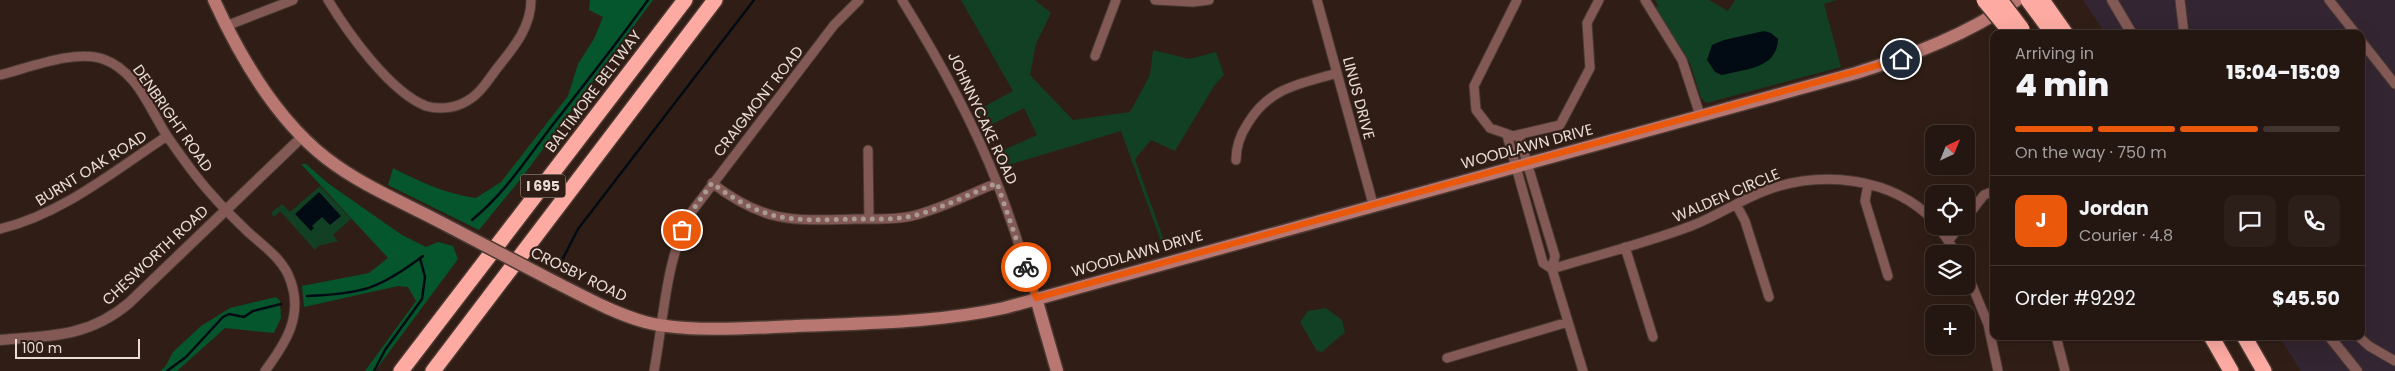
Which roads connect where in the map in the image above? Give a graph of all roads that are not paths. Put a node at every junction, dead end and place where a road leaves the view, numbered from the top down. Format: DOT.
graph roads {
  1 [pos="214,0"];
  2 [pos="293,0"];
  3 [pos="328,0"];
  4 [pos="531,0"];
  5 [pos="685,0"];
  6 [pos="716,0"];
  7 [pos="725,0"];
  8 [pos="859,0"];
  9 [pos="902,0"];
  10 [pos="1116,0"];
  11 [pos="1155,0"];
  12 [pos="1209,0"];
  13 [pos="1317,0"];
  14 [pos="1517,0"];
  15 [pos="1599,0"];
  16 [pos="1645,0"];
  17 [pos="1984,0"];
  18 [pos="2000,0"];
  19 [pos="2017,0"];
  20 [pos="2028,0"];
  21 [pos="2112,0"];
  22 [pos="2180,0"];
  23 [pos="2329,0"];
  24 [pos="2044,9"];
  25 [pos="226,26"];
  26 [pos="2018,30"];
  27 [pos="2019,30"];
  28 [pos="2052,30"];
  29 [pos="2062,30"];
  30 [pos="2130,30"];
  31 [pos="2184,30"];
  32 [pos="2353,30"];
  33 [pos="2365,46"];
  34 [pos="676,52"];
  35 [pos="1095,56"];
  36 [pos="1337,73"];
  37 [pos="0,75"];
  38 [pos="2395,84"];
  39 [pos="1700,115"];
  40 [pos="167,136"];
  41 [pos="303,136"];
  42 [pos="1513,136"];
  43 [pos="868,150"];
  44 [pos="1236,160"];
  45 [pos="1521,164"];
  46 [pos="712,183"];
  47 [pos="997,183"];
  48 [pos="1868,184"];
  49 [pos="1990,192"];
  50 [pos="1373,204"];
  51 [pos="1736,204"];
  52 [pos="1975,206"];
  53 [pos="226,210"];
  54 [pos="1925,214"];
  55 [pos="869,219"];
  56 [pos="0,229"];
  57 [pos="1945,235"];
  58 [pos="1953,235"];
  59 [pos="1949,240"];
  60 [pos="1952,245"];
  61 [pos="1625,247"];
  62 [pos="1552,269"];
  63 [pos="1888,276"];
  64 [pos="1975,293"];
  65 [pos="1769,297"];
  66 [pos="1036,298"];
  67 [pos="1568,322"];
  68 [pos="662,324"];
  69 [pos="1990,333"];
  70 [pos="1653,337"];
  71 [pos="0,340"];
  72 [pos="1991,340"];
  73 [pos="2059,340"];
  74 [pos="2213,340"];
  75 [pos="2246,340"];
  76 [pos="2332,340"];
  77 [pos="2362,340"];
  78 [pos="1447,358"];
  79 [pos="2395,361"];
  80 [pos="265,371"];
  81 [pos="401,371"];
  82 [pos="433,371"];
  83 [pos="654,371"];
  84 [pos="1057,371"];
  85 [pos="1583,371"];
  86 [pos="1998,371"];
  87 [pos="2065,371"];
  88 [pos="2231,371"];
  89 [pos="2264,371"];
  90 [pos="2357,371"];
  1 -- 25 [label="main road, CROSBY ROAD"];
  2 -- 25 [label="street"];
  3 -- 4 [label="street"];
  5 -- 81 [label="highway, BALTIMORE BELTWAY / I 695"];
  6 -- 34 [label="highway, I 695"];
  7 -- 34 [label="highway"];
  8 -- 46 [label="street, CRAIGMONT ROAD"];
  9 -- 47 [label="street, JOHNNYCAKE ROAD"];
  10 -- 35 [label="street"];
  11 -- 12 [label="street"];
  13 -- 36 [label="street, LINUS DRIVE"];
  14 -- 42 [label="street"];
  15 -- 42 [label="street"];
  16 -- 39 [label="street"];
  17 -- 26 [label="highway, bridge"];
  18 -- 27 [label="highway, bridge"];
  19 -- 39 [label="main road, WOODLAWN DRIVE"];
  20 -- 24 [label="highway"];
  21 -- 30 [label="street"];
  22 -- 31 [label="street"];
  23 -- 32 [label="street"];
  24 -- 28 [label="highway"];
  24 -- 29 [label="highway"];
  25 -- 41 [label="main road, CROSBY ROAD"];
  33 -- 38 [label="street"];
  34 -- 82 [label="highway, I 695"];
  36 -- 44 [label="street"];
  36 -- 50 [label="street, LINUS DRIVE"];
  37 -- 40 [label="street, DENBRIGHT ROAD"];
  39 -- 45 [label="main road, WOODLAWN DRIVE"];
  40 -- 53 [label="street, DENBRIGHT ROAD"];
  40 -- 56 [label="street, BURNT OAK ROAD"];
  41 -- 53 [label="street, CHESWORTH ROAD"];
  41 -- 68 [label="main road, CROSBY ROAD, bridge"];
  42 -- 45 [label="street"];
  43 -- 55 [label="street"];
  45 -- 50 [label="main road, WOODLAWN DRIVE"];
  45 -- 62 [label="street"];
  45 -- 62 [label="street"];
  46 -- 55 [label="street"];
  46 -- 68 [label="street, CRAIGMONT ROAD"];
  47 -- 55 [label="street"];
  47 -- 66 [label="street, JOHNNYCAKE ROAD"];
  48 -- 51 [label="street, WALDEN CIRCLE"];
  48 -- 54 [label="street, WALDEN CIRCLE"];
  48 -- 63 [label="street"];
  49 -- 52 [label="street"];
  50 -- 66 [label="main road, WOODLAWN DRIVE"];
  51 -- 61 [label="street, WALDEN CIRCLE"];
  51 -- 65 [label="street"];
  53 -- 71 [label="street, CHESWORTH ROAD"];
  53 -- 80 [label="street, DENBRIGHT ROAD"];
  57 -- 59 [label="street"];
  58 -- 59 [label="street"];
  59 -- 60 [label="street"];
  61 -- 62 [label="street, WALDEN CIRCLE"];
  61 -- 70 [label="street"];
  62 -- 67 [label="street"];
  64 -- 69 [label="street"];
  66 -- 68 [label="main road, CROSBY ROAD"];
  66 -- 84 [label="main road, JOHNNYCAKE ROAD"];
  67 -- 78 [label="street"];
  67 -- 85 [label="street"];
  68 -- 83 [label="street, CRAIGMONT ROAD"];
  72 -- 86 [label="street"];
  73 -- 87 [label="street"];
  74 -- 88 [label="highway"];
  75 -- 89 [label="highway"];
  76 -- 90 [label="street"];
  77 -- 79 [label="street"];
}
